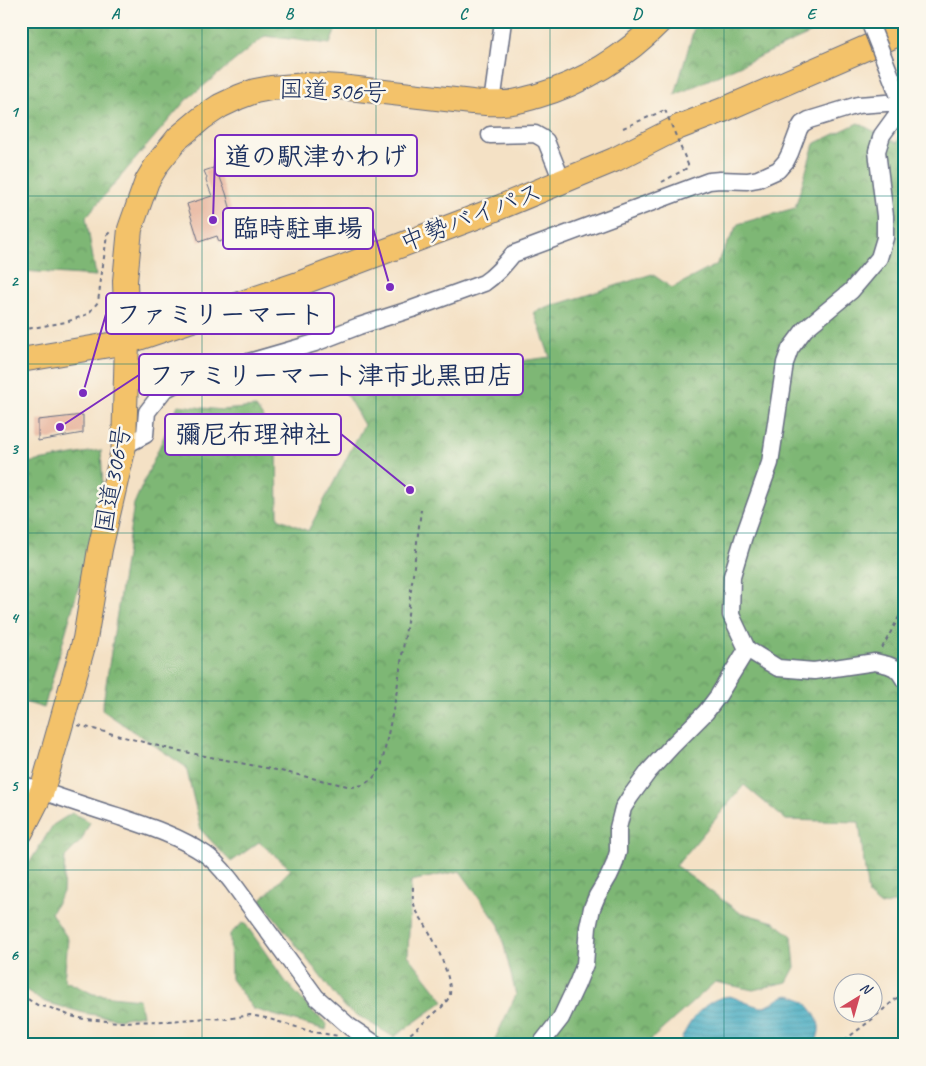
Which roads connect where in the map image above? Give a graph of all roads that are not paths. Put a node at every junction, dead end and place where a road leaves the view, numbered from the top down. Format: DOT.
graph roads {
  1 [pos="503,21"];
  2 [pos="660,21"];
  3 [pos="868,21"];
  4 [pos="905,31"];
  5 [pos="899,98"];
  6 [pos="492,103"];
  7 [pos="490,135"];
  8 [pos="562,181"];
  9 [pos="127,342"];
  10 [pos="21,360"];
  11 [pos="124,446"];
  12 [pos="747,649"];
  13 [pos="905,681"];
  14 [pos="31,788"];
  15 [pos="21,832"];
  16 [pos="377,1045"];
  17 [pos="540,1045"];
  1 -- 6 [label="street"];
  2 -- 6 [label="highway, 国道306号"];
  3 -- 5 [label="street, bridge"];
  4 -- 8 [label="highway, 中勢バイパス"];
  5 -- 11 [label="street"];
  5 -- 12 [label="street"];
  6 -- 9 [label="highway, 国道306号"];
  7 -- 8 [label="street"];
  8 -- 9 [label="highway, 中勢バイパス"];
  9 -- 10 [label="highway, 中勢バイパス"];
  9 -- 11 [label="highway, 国道306号"];
  11 -- 14 [label="highway, 国道306号"];
  12 -- 13 [label="street"];
  12 -- 17 [label="street"];
  14 -- 15 [label="highway, 国道306号"];
  14 -- 16 [label="street"];
}
